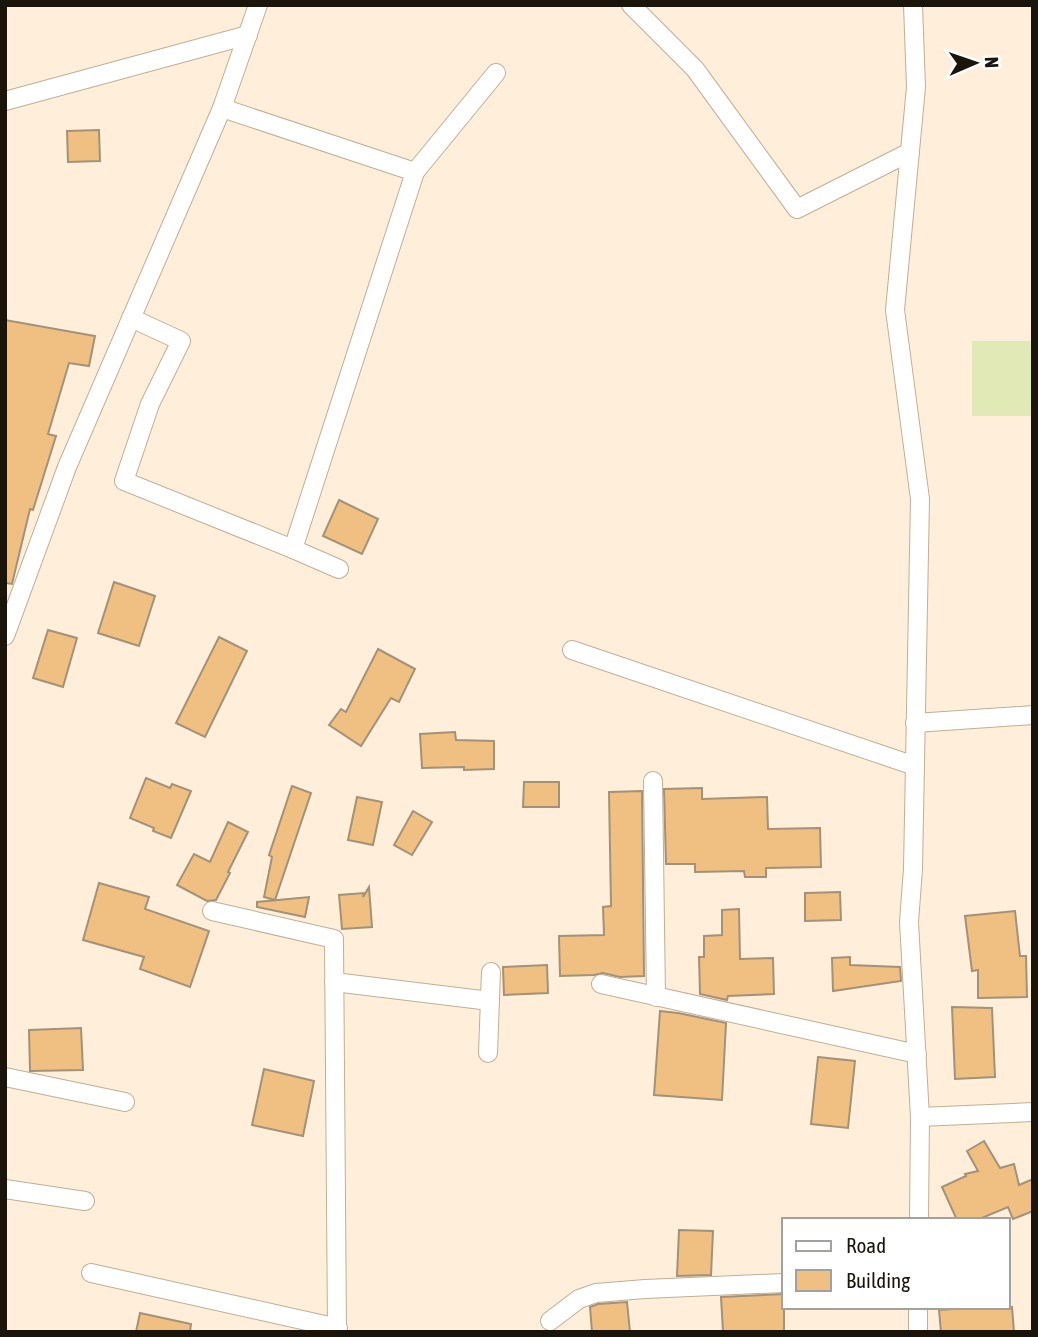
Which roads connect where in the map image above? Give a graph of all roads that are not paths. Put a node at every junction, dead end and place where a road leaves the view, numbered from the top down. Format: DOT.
graph roads {
  1 [pos="258,5"];
  2 [pos="631,5"];
  3 [pos="913,5"];
  4 [pos="248,35"];
  5 [pos="496,73"];
  6 [pos="5,101"];
  7 [pos="222,108"];
  8 [pos="910,152"];
  9 [pos="415,172"];
  10 [pos="131,318"];
  11 [pos="293,549"];
  12 [pos="338,569"];
  13 [pos="5,636"];
  14 [pos="572,650"];
  15 [pos="1033,715"];
  16 [pos="915,723"];
  17 [pos="915,766"];
  18 [pos="653,781"];
  19 [pos="212,911"];
  20 [pos="491,972"];
  21 [pos="334,982"];
  22 [pos="601,984"];
  23 [pos="656,997"];
  24 [pos="490,1001"];
  25 [pos="488,1053"];
  26 [pos="916,1054"];
  27 [pos="5,1077"];
  28 [pos="125,1102"];
  29 [pos="1033,1112"];
  30 [pos="920,1116"];
  31 [pos="5,1189"];
  32 [pos="85,1201"];
  33 [pos="919,1218"];
  34 [pos="91,1273"];
  35 [pos="782,1283"];
  36 [pos="918,1309"];
  37 [pos="550,1321"];
  38 [pos="337,1330"];
  39 [pos="918,1332"];
  1 -- 4 [label="street"];
  2 -- 8 [label="street"];
  3 -- 8 [label="street"];
  4 -- 6 [label="street"];
  4 -- 7 [label="street"];
  5 -- 9 [label="street"];
  7 -- 9 [label="street"];
  7 -- 10 [label="street"];
  8 -- 16 [label="street"];
  9 -- 11 [label="street"];
  10 -- 11 [label="street"];
  10 -- 13 [label="street"];
  11 -- 12 [label="street"];
  14 -- 17 [label="street"];
  15 -- 16 [label="street"];
  16 -- 17 [label="street"];
  17 -- 26 [label="street"];
  18 -- 23 [label="street"];
  19 -- 21 [label="street"];
  20 -- 24 [label="street"];
  21 -- 24 [label="street"];
  21 -- 38 [label="street"];
  22 -- 23 [label="street"];
  23 -- 26 [label="street"];
  24 -- 25 [label="street"];
  26 -- 30 [label="street"];
  27 -- 28 [label="street"];
  29 -- 30 [label="street"];
  30 -- 33 [label="street"];
  31 -- 32 [label="street"];
  34 -- 38 [label="street"];
  35 -- 37 [label="street"];
  36 -- 39 [label="street"];
}
